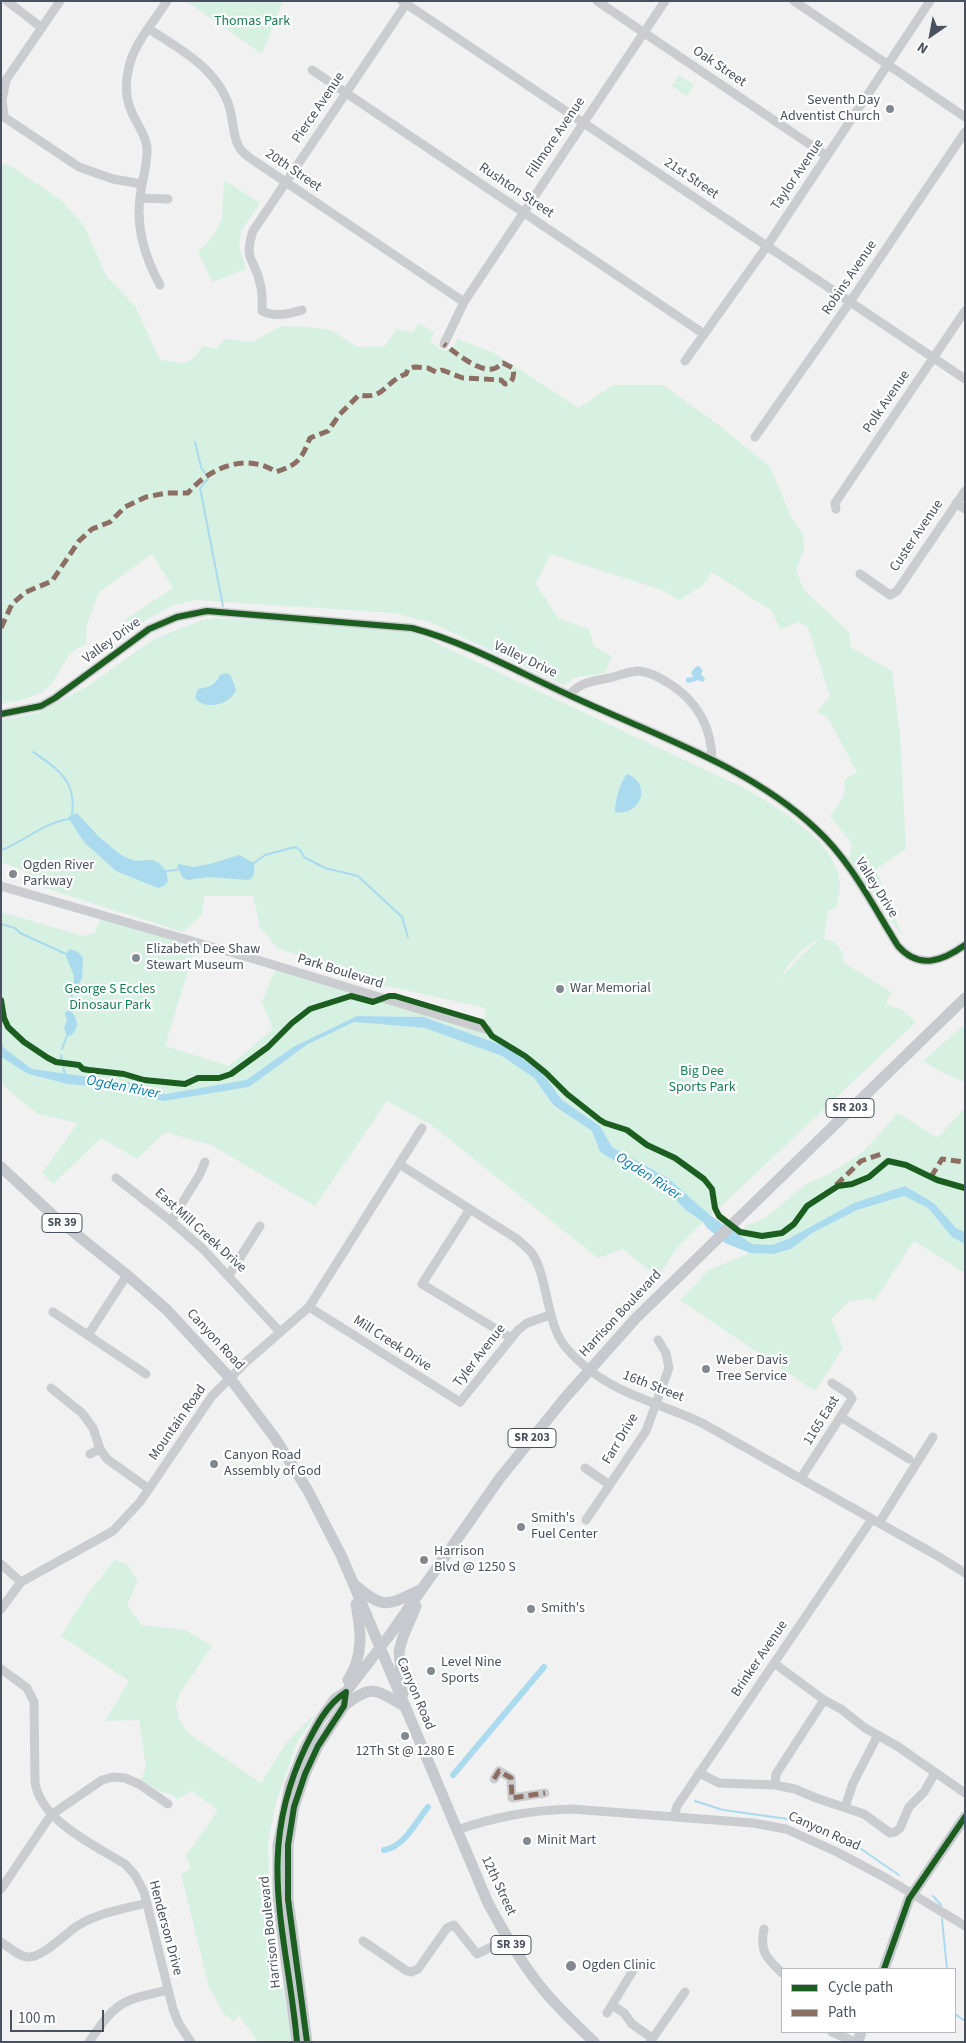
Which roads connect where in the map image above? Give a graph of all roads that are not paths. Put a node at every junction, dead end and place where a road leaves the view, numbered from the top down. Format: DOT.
graph roads {
  1 [pos="7,1"];
  2 [pos="60,1"];
  3 [pos="167,1"];
  4 [pos="597,1"];
  5 [pos="665,1"];
  6 [pos="794,1"];
  7 [pos="930,1"];
  8 [pos="406,2"];
  9 [pos="42,28"];
  10 [pos="149,29"];
  11 [pos="644,33"];
  12 [pos="888,65"];
  13 [pos="312,70"];
  14 [pos="346,93"];
  15 [pos="965,117"];
  16 [pos="583,122"];
  17 [pos="965,132"];
  18 [pos="827,156"];
  19 [pos="286,183"];
  20 [pos="142,184"];
  21 [pos="140,198"];
  22 [pos="168,199"];
  23 [pos="523,212"];
  24 [pos="766,246"];
  25 [pos="160,285"];
  26 [pos="464,302"];
  27 [pos="850,302"];
  28 [pos="302,310"];
  29 [pos="965,311"];
  30 [pos="704,334"];
  31 [pos="444,344"];
  32 [pos="933,358"];
  33 [pos="685,361"];
  34 [pos="965,380"];
  35 [pos="755,437"];
  36 [pos="965,490"];
  37 [pos="956,503"];
  38 [pos="836,509"];
  39 [pos="965,509"];
  40 [pos="860,574"];
  41 [pos="569,695"];
  42 [pos="1,714"];
  43 [pos="712,760"];
  44 [pos="1,886"];
  45 [pos="965,945"];
  46 [pos="965,998"];
  47 [pos="488,1030"];
  48 [pos="422,1128"];
  49 [pos="204,1162"];
  50 [pos="399,1164"];
  51 [pos="1,1167"];
  52 [pos="116,1178"];
  53 [pos="470,1209"];
  54 [pos="171,1221"];
  55 [pos="260,1226"];
  56 [pos="127,1275"];
  57 [pos="229,1275"];
  58 [pos="309,1307"];
  59 [pos="53,1312"];
  60 [pos="550,1315"];
  61 [pos="280,1332"];
  62 [pos="88,1335"];
  63 [pos="511,1338"];
  64 [pos="658,1340"];
  65 [pos="589,1371"];
  66 [pos="146,1374"];
  67 [pos="230,1378"];
  68 [pos="832,1383"];
  69 [pos="50,1388"];
  70 [pos="460,1402"];
  71 [pos="656,1404"];
  72 [pos="842,1418"];
  73 [pos="933,1437"];
  74 [pos="100,1449"];
  75 [pos="90,1454"];
  76 [pos="909,1459"];
  77 [pos="585,1468"];
  78 [pos="801,1478"];
  79 [pos="610,1485"];
  80 [pos="149,1488"];
  81 [pos="586,1520"];
  82 [pos="876,1521"];
  83 [pos="1,1564"];
  84 [pos="965,1573"];
  85 [pos="22,1582"];
  86 [pos="352,1582"];
  87 [pos="424,1588"];
  88 [pos="1,1609"];
  89 [pos="379,1647"];
  90 [pos="774,1663"];
  91 [pos="1,1669"];
  92 [pos="824,1700"];
  93 [pos="340,1702"];
  94 [pos="404,1706"];
  95 [pos="878,1735"];
  96 [pos="699,1773"];
  97 [pos="935,1773"];
  98 [pos="494,1779"];
  99 [pos="775,1785"];
  100 [pos="545,1792"];
  101 [pos="965,1793"];
  102 [pos="168,1804"];
  103 [pos="846,1807"];
  104 [pos="51,1815"];
  105 [pos="674,1817"];
  106 [pos="965,1817"];
  107 [pos="457,1830"];
  108 [pos="1,1889"];
  109 [pos="912,1894"];
  110 [pos="147,1903"];
  111 [pos="965,1926"];
  112 [pos="764,1929"];
  113 [pos="507,1939"];
  114 [pos="363,1941"];
  115 [pos="1,1942"];
  116 [pos="884,1968"];
  117 [pos="634,1970"];
  118 [pos="781,1972"];
  119 [pos="168,1990"];
  120 [pos="685,1992"];
  121 [pos="834,2033"];
  122 [pos="651,2040"];
  123 [pos="89,2042"];
  124 [pos="191,2042"];
  125 [pos="297,2042"];
  126 [pos="307,2042"];
  127 [pos="594,2042"];
  128 [pos="856,2042"];
  1 -- 9 [label="street"];
  2 -- 9 [label="street"];
  3 -- 10 [label="street"];
  4 -- 11 [label="street, Oak Street"];
  5 -- 11 [label="street, Fillmore Avenue"];
  6 -- 12 [label="street"];
  7 -- 12 [label="street, Taylor Avenue"];
  8 -- 14 [label="street, Pierce Avenue"];
  8 -- 16 [label="street, 21st Street"];
  9 -- 20 [label="street"];
  10 -- 19 [label="street, 20th Street"];
  10 -- 20 [label="street"];
  11 -- 16 [label="street, Fillmore Avenue"];
  11 -- 18 [label="street, Oak Street"];
  12 -- 15 [label="street"];
  12 -- 18 [label="street, Taylor Avenue"];
  13 -- 14 [label="street, Rushton Street"];
  14 -- 19 [label="street, Pierce Avenue"];
  14 -- 23 [label="street, Rushton Street"];
  16 -- 23 [label="street, Fillmore Avenue"];
  16 -- 24 [label="street, 21st Street"];
  17 -- 27 [label="street, Robins Avenue"];
  18 -- 24 [label="street, Taylor Avenue"];
  19 -- 26 [label="street, 20th Street"];
  19 -- 28 [label="street, Pierce Avenue"];
  20 -- 21 [label="street"];
  21 -- 22 [label="street"];
  21 -- 25 [label="street"];
  23 -- 26 [label="street, Fillmore Avenue"];
  23 -- 30 [label="street, Rushton Street"];
  24 -- 27 [label="street, 21st Street"];
  24 -- 30 [label="street, Taylor Avenue"];
  26 -- 31 [label="street, Fillmore Avenue"];
  27 -- 32 [label="street, 21st Street"];
  27 -- 35 [label="street, Robins Avenue"];
  29 -- 32 [label="street, Polk Avenue"];
  30 -- 33 [label="street, Taylor Avenue"];
  32 -- 34 [label="street, 21st Street"];
  32 -- 38 [label="street, Polk Avenue"];
  36 -- 37 [label="street, Custer Avenue"];
  37 -- 39 [label="street"];
  37 -- 40 [label="street, Custer Avenue"];
  41 -- 42 [label="street, Valley Drive"];
  41 -- 43 [label="street, Valley Drive"];
  41 -- 43 [label="street"];
  43 -- 45 [label="street, Valley Drive"];
  44 -- 47 [label="street, Park Boulevard"];
  46 -- 65 [label="main road, Harrison Boulevard / SR 203"];
  48 -- 50 [label="street, Mountain Road"];
  49 -- 54 [label="street"];
  50 -- 53 [label="street, 16th Street"];
  50 -- 58 [label="street, Mountain Road"];
  51 -- 56 [label="main road, Canyon Road / SR 39"];
  52 -- 54 [label="street, East Mill Creek Drive"];
  53 -- 60 [label="street, 16th Street"];
  53 -- 63 [label="street"];
  54 -- 57 [label="street, East Mill Creek Drive"];
  55 -- 57 [label="street"];
  56 -- 62 [label="street"];
  56 -- 67 [label="main road, Canyon Road / SR 39"];
  57 -- 61 [label="street, East Mill Creek Drive"];
  58 -- 61 [label="street, Mountain Road"];
  58 -- 70 [label="street, Mill Creek Drive"];
  59 -- 62 [label="street"];
  60 -- 63 [label="street, Tyler Avenue"];
  60 -- 65 [label="street, 16th Street"];
  61 -- 67 [label="street, Mountain Road"];
  62 -- 66 [label="street"];
  63 -- 70 [label="street, Tyler Avenue"];
  64 -- 71 [label="street, Farr Drive"];
  65 -- 71 [label="street, 16th Street"];
  65 -- 87 [label="main road, Harrison Boulevard / SR 203"];
  67 -- 80 [label="street, Mountain Road"];
  67 -- 86 [label="main road, Canyon Road / SR 39"];
  68 -- 72 [label="street, 1165 East"];
  69 -- 74 [label="street"];
  71 -- 78 [label="street, 16th Street"];
  71 -- 79 [label="street, Farr Drive"];
  72 -- 76 [label="street"];
  72 -- 78 [label="street, 1165 East"];
  73 -- 82 [label="street, Brinker Avenue"];
  74 -- 75 [label="street"];
  74 -- 80 [label="street"];
  77 -- 79 [label="street"];
  78 -- 82 [label="street, 16th Street"];
  79 -- 81 [label="street, Farr Drive"];
  80 -- 85 [label="street, Mountain Road"];
  82 -- 84 [label="street, 16th Street"];
  82 -- 90 [label="street, Brinker Avenue"];
  83 -- 85 [label="street"];
  85 -- 88 [label="street, Mountain Road"];
  86 -- 87 [label="main road"];
  86 -- 89 [label="main road, Canyon Road / SR 39"];
  86 -- 93 [label="main road"];
  87 -- 89 [label="main road, Harrison Boulevard / SR 203"];
  87 -- 94 [label="main road"];
  89 -- 93 [label="main road, Harrison Boulevard"];
  89 -- 94 [label="main road, Canyon Road / SR 39"];
  90 -- 92 [label="street"];
  90 -- 96 [label="street, Brinker Avenue"];
  91 -- 104 [label="street, Henderson Drive"];
  92 -- 95 [label="street"];
  92 -- 99 [label="street"];
  93 -- 94 [label="main road"];
  93 -- 125 [label="main road, Harrison Boulevard"];
  93 -- 126 [label="main road, Harrison Boulevard"];
  94 -- 107 [label="main road, Canyon Road / SR 39"];
  95 -- 97 [label="street"];
  95 -- 103 [label="street"];
  96 -- 99 [label="street"];
  96 -- 105 [label="street, Brinker Avenue"];
  97 -- 101 [label="street"];
  97 -- 103 [label="street"];
  98 -- 100 [label="street"];
  99 -- 103 [label="street"];
  102 -- 104 [label="street"];
  104 -- 108 [label="street"];
  104 -- 110 [label="street, Henderson Drive"];
  105 -- 107 [label="street, Canyon Road"];
  105 -- 109 [label="street, Canyon Road"];
  106 -- 109 [label="main road"];
  107 -- 113 [label="main road, 12th Street / SR 39"];
  109 -- 111 [label="street, Canyon Road"];
  109 -- 116 [label="main road"];
  110 -- 115 [label="street"];
  110 -- 119 [label="street, Henderson Drive"];
  112 -- 118 [label="street"];
  113 -- 114 [label="street"];
  113 -- 127 [label="main road, 12th Street / SR 39"];
  117 -- 122 [label="street"];
  119 -- 123 [label="street"];
  119 -- 124 [label="street, Henderson Drive"];
  120 -- 122 [label="street"];
  121 -- 128 [label="street"];
}
